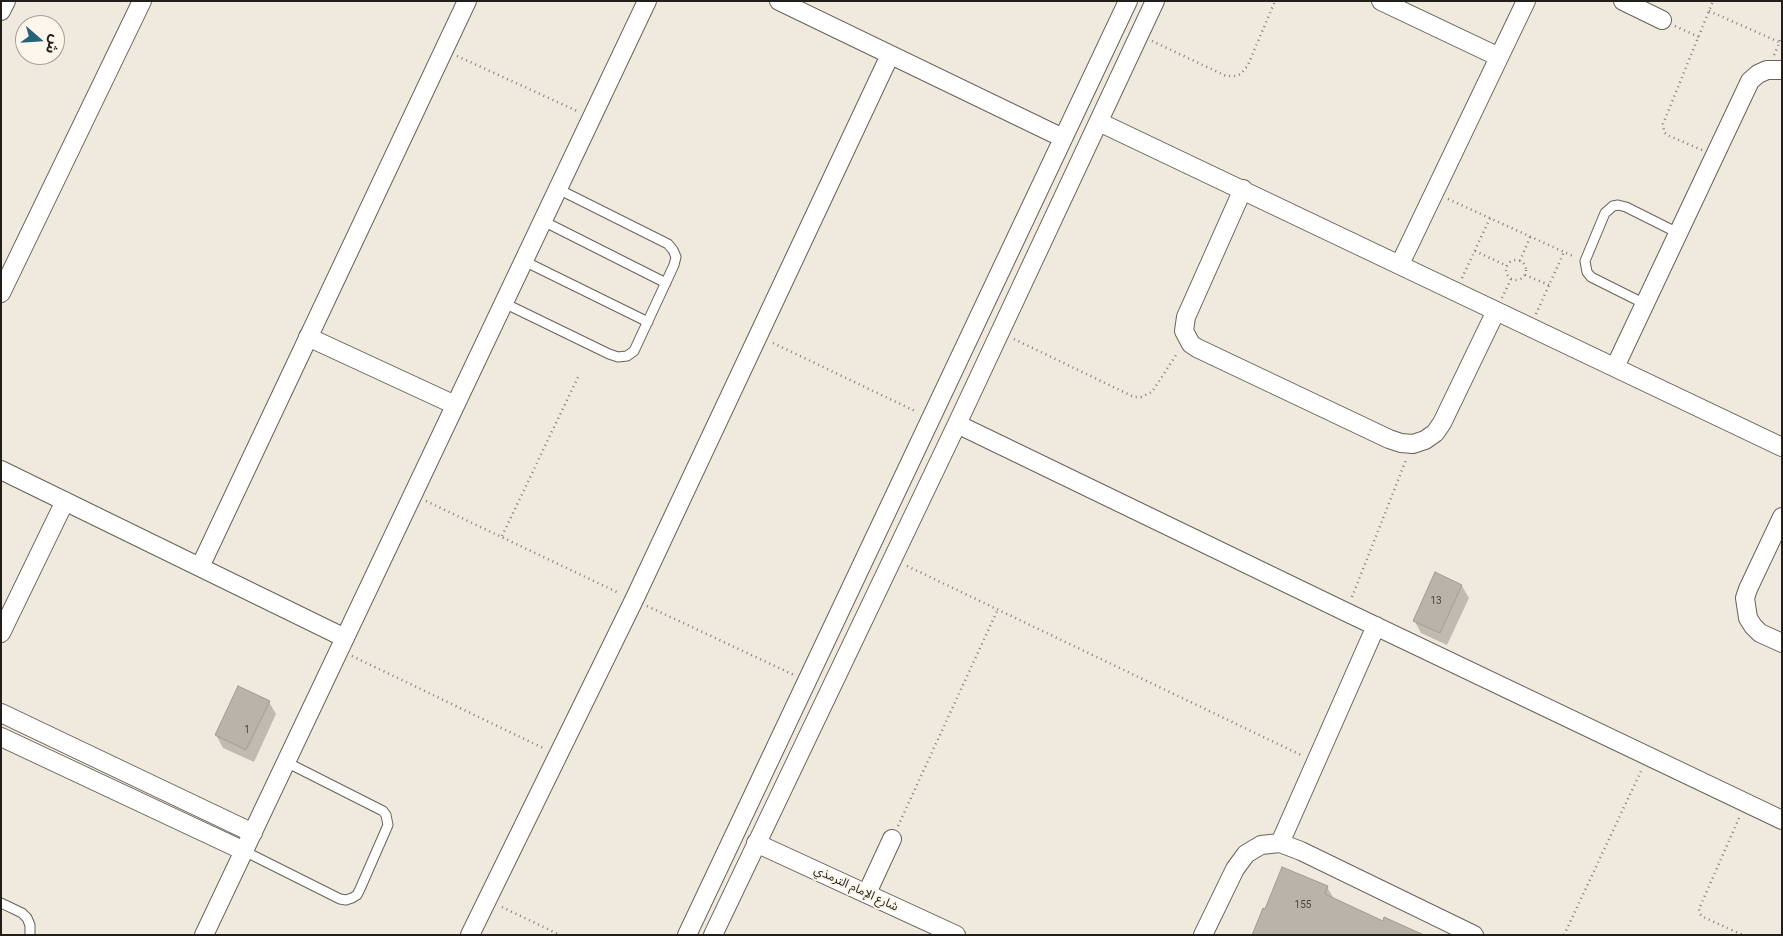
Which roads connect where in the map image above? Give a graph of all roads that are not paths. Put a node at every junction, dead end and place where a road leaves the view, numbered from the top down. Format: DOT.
graph roads {
  1 [pos="6,1"];
  2 [pos="142,1"];
  3 [pos="467,1"];
  4 [pos="647,1"];
  5 [pos="779,1"];
  6 [pos="1128,1"];
  7 [pos="1155,1"];
  8 [pos="1381,1"];
  9 [pos="1526,1"];
  10 [pos="1623,1"];
  11 [pos="1,11"];
  12 [pos="1662,20"];
  13 [pos="1104,52"];
  14 [pos="890,55"];
  15 [pos="1499,57"];
  16 [pos="1126,64"];
  17 [pos="1782,70"];
  18 [pos="1099,122"];
  19 [pos="1064,138"];
  20 [pos="558,189"];
  21 [pos="1243,189"];
  22 [pos="1028,214"];
  23 [pos="543,221"];
  24 [pos="1050,225"];
  25 [pos="1678,233"];
  26 [pos="524,261"];
  27 [pos="1400,264"];
  28 [pos="666,283"];
  29 [pos="1,293"];
  30 [pos="504,304"];
  31 [pos="1644,304"];
  32 [pos="1496,311"];
  33 [pos="648,322"];
  34 [pos="308,338"];
  35 [pos="966,347"];
  36 [pos="988,358"];
  37 [pos="1615,367"];
  38 [pos="455,405"];
  39 [pos="957,424"];
  40 [pos="1782,447"];
  41 [pos="1,470"];
  42 [pos="895,497"];
  43 [pos="65,501"];
  44 [pos="917,508"];
  45 [pos="1782,517"];
  46 [pos="200,567"];
  47 [pos="1376,626"];
  48 [pos="1,633"];
  49 [pos="1782,643"];
  50 [pos="342,644"];
  51 [pos="1,713"];
  52 [pos="1,737"];
  53 [pos="286,762"];
  54 [pos="766,769"];
  55 [pos="787,779"];
  56 [pos="1782,820"];
  57 [pos="252,833"];
  58 [pos="892,839"];
  59 [pos="756,843"];
  60 [pos="1280,843"];
  61 [pos="244,852"];
  62 [pos="707,892"];
  63 [pos="867,893"];
  64 [pos="728,902"];
  65 [pos="1,903"];
  66 [pos="30,935"];
  67 [pos="204,935"];
  68 [pos="470,935"];
  69 [pos="687,935"];
  70 [pos="713,935"];
  71 [pos="956,935"];
  72 [pos="1203,935"];
  73 [pos="1474,935"];
  1 -- 11 [label="street"];
  2 -- 29 [label="street"];
  3 -- 34 [label="street"];
  4 -- 20 [label="street"];
  5 -- 14 [label="street"];
  6 -- 13 [label="street"];
  7 -- 16 [label="street"];
  8 -- 15 [label="street"];
  9 -- 15 [label="street"];
  10 -- 12 [label="street"];
  13 -- 16 [label="street"];
  13 -- 19 [label="street"];
  14 -- 19 [label="street"];
  14 -- 68 [label="street"];
  15 -- 27 [label="street"];
  16 -- 18 [label="street"];
  17 -- 25 [label="street"];
  18 -- 21 [label="street"];
  18 -- 24 [label="street"];
  19 -- 22 [label="street"];
  20 -- 23 [label="street"];
  20 -- 28 [label="lane"];
  21 -- 27 [label="street"];
  21 -- 32 [label="street"];
  22 -- 24 [label="street"];
  22 -- 35 [label="street"];
  23 -- 26 [label="street"];
  23 -- 28 [label="lane"];
  24 -- 36 [label="street"];
  25 -- 31 [label="street"];
  25 -- 31 [label="lane"];
  26 -- 30 [label="street"];
  26 -- 33 [label="lane"];
  27 -- 32 [label="street"];
  28 -- 33 [label="lane"];
  30 -- 33 [label="lane"];
  30 -- 38 [label="street"];
  31 -- 37 [label="street"];
  32 -- 37 [label="street"];
  34 -- 38 [label="street"];
  34 -- 46 [label="street"];
  35 -- 36 [label="street"];
  35 -- 42 [label="street"];
  36 -- 39 [label="street"];
  37 -- 40 [label="street"];
  38 -- 50 [label="street"];
  39 -- 44 [label="street"];
  39 -- 47 [label="street"];
  41 -- 43 [label="street"];
  42 -- 44 [label="street"];
  42 -- 54 [label="street"];
  43 -- 46 [label="street"];
  43 -- 48 [label="street"];
  44 -- 55 [label="street"];
  45 -- 49 [label="street"];
  46 -- 50 [label="street"];
  47 -- 56 [label="street"];
  47 -- 60 [label="street"];
  50 -- 53 [label="street"];
  51 -- 57 [label="street"];
  52 -- 61 [label="street"];
  53 -- 57 [label="street"];
  53 -- 61 [label="lane"];
  54 -- 55 [label="street"];
  54 -- 62 [label="street"];
  55 -- 59 [label="street"];
  57 -- 61 [label="street"];
  58 -- 63 [label="street"];
  59 -- 63 [label="street, شارع الإمام الترمذي"];
  59 -- 64 [label="street"];
  60 -- 72 [label="street"];
  60 -- 73 [label="street"];
  61 -- 67 [label="street"];
  62 -- 64 [label="street"];
  62 -- 69 [label="street"];
  63 -- 71 [label="street, شارع الإمام الترمذي"];
  64 -- 70 [label="street"];
  65 -- 66 [label="lane"];
}
